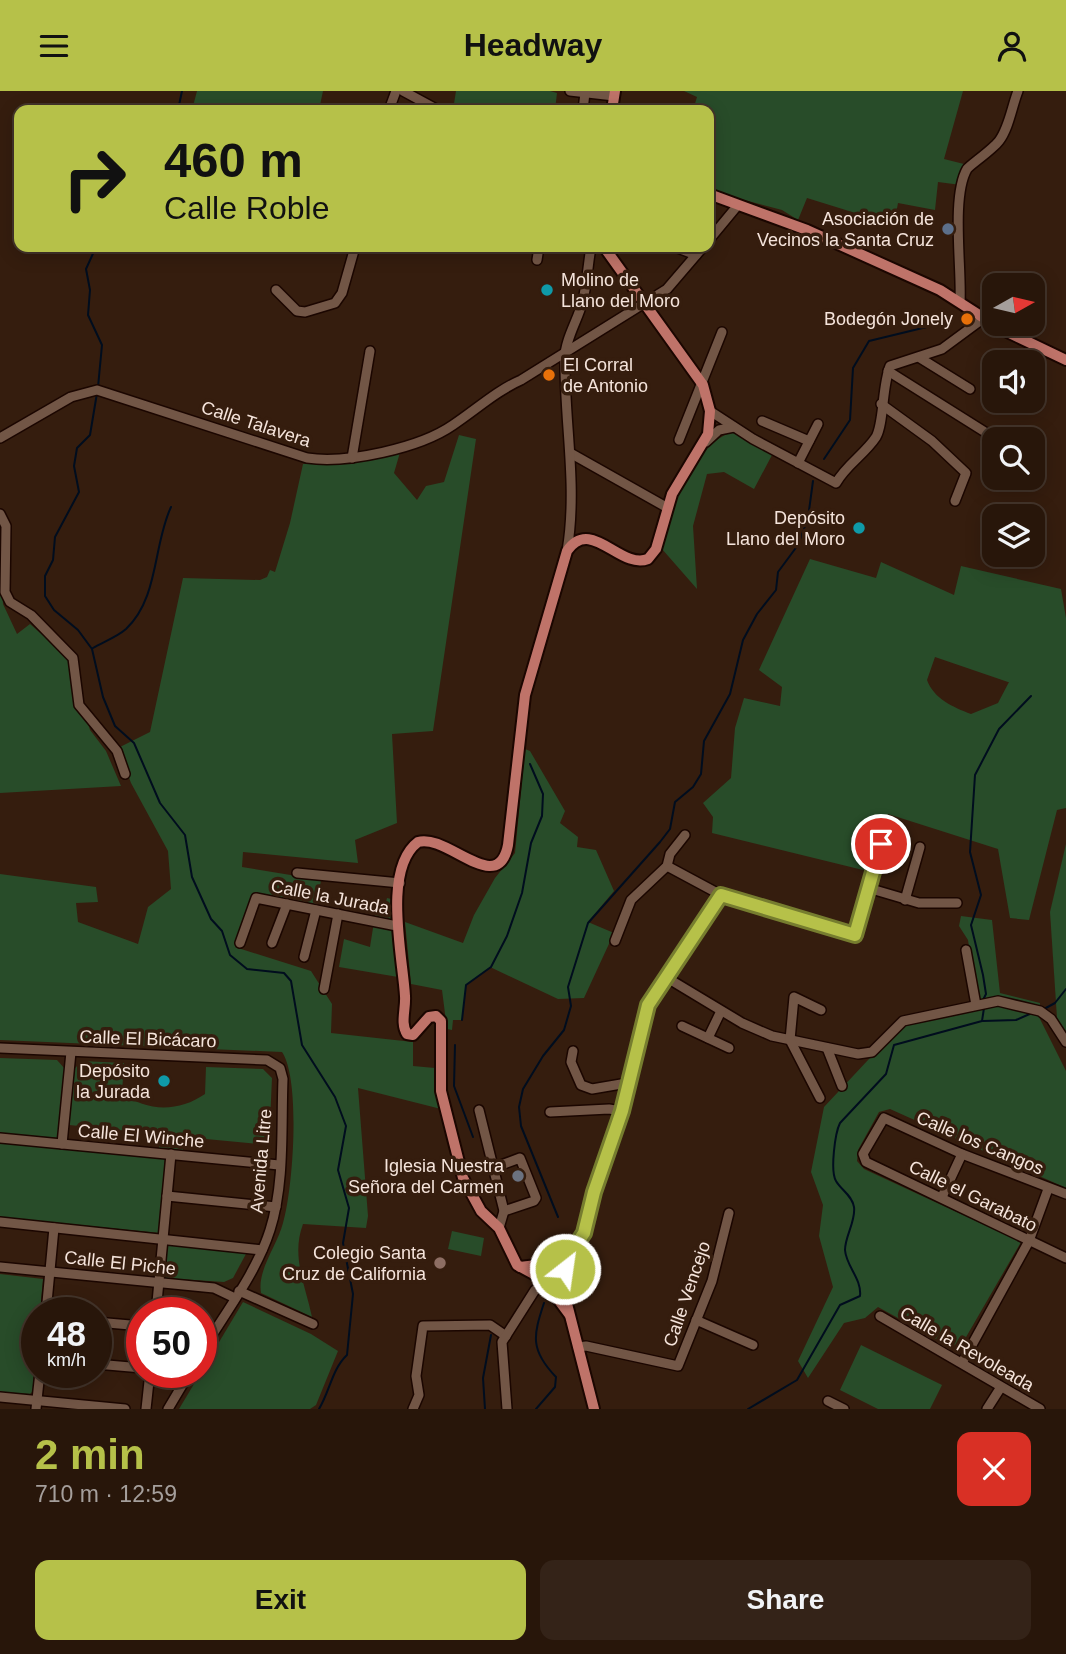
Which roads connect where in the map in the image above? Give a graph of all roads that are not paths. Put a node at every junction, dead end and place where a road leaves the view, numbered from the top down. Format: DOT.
graph roads {
  1 [pos="403,91"];
  2 [pos="570,91"];
  3 [pos="1018,91"];
  4 [pos="585,93"];
  5 [pos="615,94"];
  6 [pos="429,105"];
  7 [pos="584,105"];
  8 [pos="714,196"];
  9 [pos="738,205"];
  10 [pos="714,234"];
  11 [pos="354,252"];
  12 [pos="538,252"];
  13 [pos="590,252"];
  14 [pos="608,252"];
  15 [pos="688,252"];
  16 [pos="699,252"];
  17 [pos="696,255"];
  18 [pos="537,260"];
  19 [pos="276,290"];
  20 [pos="960,302"];
  21 [pos="645,303"];
  22 [pos="982,318"];
  23 [pos="982,320"];
  24 [pos="722,332"];
  25 [pos="1019,336"];
  26 [pos="370,351"];
  27 [pos="565,352"];
  28 [pos="920,358"];
  29 [pos="1066,359"];
  30 [pos="888,371"];
  31 [pos="703,384"];
  32 [pos="970,389"];
  33 [pos="881,404"];
  34 [pos="710,411"];
  35 [pos="762,421"];
  36 [pos="818,424"];
  37 [pos="734,427"];
  38 [pos="982,430"];
  39 [pos="0,438"];
  40 [pos="679,440"];
  41 [pos="809,441"];
  42 [pos="704,445"];
  43 [pos="572,454"];
  44 [pos="352,458"];
  45 [pos="798,463"];
  46 [pos="955,501"];
  47 [pos="666,507"];
  48 [pos="0,514"];
  49 [pos="567,551"];
  50 [pos="125,774"];
  51 [pos="887,822"];
  52 [pos="685,835"];
  53 [pos="920,847"];
  54 [pos="667,866"];
  55 [pos="297,873"];
  56 [pos="400,883"];
  57 [pos="868,888"];
  58 [pos="721,895"];
  59 [pos="905,901"];
  60 [pos="957,902"];
  61 [pos="287,904"];
  62 [pos="316,910"];
  63 [pos="338,914"];
  64 [pos="397,926"];
  65 [pos="615,941"];
  66 [pos="240,943"];
  67 [pos="272,943"];
  68 [pos="966,950"];
  69 [pos="304,957"];
  70 [pos="664,977"];
  71 [pos="324,989"];
  72 [pos="976,1005"];
  73 [pos="821,1010"];
  74 [pos="721,1011"];
  75 [pos="682,1026"];
  76 [pos="708,1038"];
  77 [pos="790,1040"];
  78 [pos="1066,1042"];
  79 [pos="0,1048"];
  80 [pos="729,1048"];
  81 [pos="827,1048"];
  82 [pos="573,1051"];
  83 [pos="71,1052"];
  84 [pos="283,1079"];
  85 [pos="627,1083"];
  86 [pos="842,1086"];
  87 [pos="820,1098"];
  88 [pos="480,1110"];
  89 [pos="622,1111"];
  90 [pos="550,1112"];
  91 [pos="0,1138"];
  92 [pos="62,1144"];
  93 [pos="171,1154"];
  94 [pos="962,1154"];
  95 [pos="866,1162"];
  96 [pos="279,1165"];
  97 [pos="493,1168"];
  98 [pos="1048,1189"];
  99 [pos="1066,1194"];
  100 [pos="167,1196"];
  101 [pos="942,1197"];
  102 [pos="276,1207"];
  103 [pos="504,1212"];
  104 [pos="729,1213"];
  105 [pos="0,1222"];
  106 [pos="54,1228"];
  107 [pos="499,1228"];
  108 [pos="163,1238"];
  109 [pos="1030,1241"];
  110 [pos="262,1250"];
  111 [pos="1066,1258"];
  112 [pos="547,1265"];
  113 [pos="562,1266"];
  114 [pos="0,1267"];
  115 [pos="520,1267"];
  116 [pos="50,1272"];
  117 [pos="545,1282"];
  118 [pos="565,1282"];
  119 [pos="159,1283"];
  120 [pos="237,1294"];
  121 [pos="48,1297"];
  122 [pos="158,1297"];
  123 [pos="569,1314"];
  124 [pos="880,1316"];
  125 [pos="696,1320"];
  126 [pos="313,1324"];
  127 [pos="217,1327"];
  128 [pos="506,1336"];
  129 [pos="752,1345"];
  130 [pos="578,1347"];
  131 [pos="962,1363"];
  132 [pos="1001,1387"];
  133 [pos="148,1388"];
  134 [pos="180,1388"];
  135 [pos="0,1397"];
  136 [pos="828,1401"];
  137 [pos="37,1405"];
  138 [pos="125,1409"];
  139 [pos="146,1409"];
  140 [pos="168,1409"];
  141 [pos="413,1409"];
  142 [pos="508,1409"];
  143 [pos="594,1409"];
  144 [pos="844,1409"];
  145 [pos="987,1409"];
  146 [pos="1040,1409"];
  1 -- 6 [label="street"];
  2 -- 4 [label="street"];
  3 -- 20 [label="street"];
  4 -- 5 [label="street"];
  4 -- 7 [label="street"];
  8 -- 9 [label="main road"];
  9 -- 10 [label="street"];
  9 -- 20 [label="main road"];
  11 -- 19 [label="street"];
  12 -- 18 [label="street"];
  13 -- 27 [label="street"];
  14 -- 21 [label="main road"];
  15 -- 17 [label="street"];
  16 -- 17 [label="street, Calle Talavera"];
  17 -- 21 [label="street, Calle Talavera"];
  20 -- 22 [label="main road"];
  21 -- 27 [label="street, Calle Talavera"];
  21 -- 31 [label="main road"];
  23 -- 28 [label="street"];
  24 -- 31 [label="street"];
  25 -- 29 [label="main road"];
  26 -- 44 [label="street"];
  27 -- 43 [label="street"];
  27 -- 44 [label="street, Calle Talavera"];
  28 -- 30 [label="street"];
  28 -- 32 [label="street"];
  30 -- 33 [label="street"];
  30 -- 38 [label="street"];
  31 -- 34 [label="main road"];
  31 -- 40 [label="street"];
  33 -- 45 [label="street"];
  33 -- 46 [label="street"];
  34 -- 37 [label="street"];
  34 -- 42 [label="main road"];
  35 -- 41 [label="street"];
  36 -- 41 [label="street"];
  37 -- 42 [label="street"];
  37 -- 45 [label="street"];
  39 -- 44 [label="street, Calle Talavera"];
  41 -- 45 [label="street"];
  42 -- 47 [label="main road"];
  43 -- 47 [label="street"];
  43 -- 49 [label="street"];
  47 -- 49 [label="main road"];
  48 -- 50 [label="street"];
  49 -- 56 [label="main road"];
  51 -- 57 [label="street"];
  52 -- 54 [label="street"];
  53 -- 59 [label="street"];
  54 -- 58 [label="street"];
  54 -- 65 [label="street"];
  55 -- 56 [label="street"];
  56 -- 64 [label="main road"];
  57 -- 58 [label="street"];
  57 -- 59 [label="street"];
  58 -- 70 [label="street"];
  59 -- 60 [label="street"];
  61 -- 62 [label="street, Calle la Jurada"];
  61 -- 66 [label="street, Calle la Jurada"];
  61 -- 67 [label="street"];
  62 -- 63 [label="street, Calle la Jurada"];
  62 -- 69 [label="street"];
  63 -- 64 [label="street, Calle la Jurada"];
  63 -- 71 [label="street"];
  64 -- 107 [label="main road"];
  68 -- 72 [label="street"];
  70 -- 74 [label="street"];
  70 -- 85 [label="street"];
  72 -- 78 [label="street"];
  72 -- 81 [label="street"];
  73 -- 77 [label="street"];
  74 -- 76 [label="street"];
  74 -- 77 [label="street"];
  75 -- 76 [label="street"];
  76 -- 80 [label="street"];
  77 -- 81 [label="street"];
  77 -- 87 [label="street"];
  79 -- 83 [label="street, Calle El Bicácaro"];
  81 -- 86 [label="street"];
  82 -- 85 [label="street"];
  83 -- 84 [label="street, Calle El Bicácaro"];
  83 -- 92 [label="street"];
  84 -- 96 [label="street, Avenida Litre"];
  85 -- 89 [label="street"];
  88 -- 97 [label="street"];
  89 -- 90 [label="street"];
  89 -- 113 [label="street"];
  91 -- 92 [label="street, Calle El Winche"];
  92 -- 93 [label="street, Calle El Winche"];
  93 -- 96 [label="street, Calle El Winche"];
  93 -- 100 [label="street"];
  94 -- 95 [label="street, Calle los Cangos"];
  94 -- 98 [label="street, Calle los Cangos"];
  94 -- 101 [label="street"];
  95 -- 101 [label="street, Calle el Garabato"];
  96 -- 102 [label="street, Avenida Litre"];
  97 -- 103 [label="street"];
  97 -- 103 [label="street"];
  98 -- 99 [label="street, Calle los Cangos"];
  98 -- 109 [label="street"];
  100 -- 102 [label="street"];
  100 -- 108 [label="street"];
  101 -- 109 [label="street, Calle el Garabato"];
  102 -- 110 [label="street, Avenida Litre"];
  103 -- 107 [label="street"];
  104 -- 125 [label="street, Calle Vencejo"];
  105 -- 106 [label="street"];
  106 -- 108 [label="street"];
  106 -- 116 [label="street"];
  107 -- 115 [label="main road"];
  108 -- 110 [label="street"];
  108 -- 119 [label="street"];
  109 -- 111 [label="street, Calle el Garabato"];
  109 -- 131 [label="street"];
  110 -- 120 [label="street, Avenida Litre"];
  112 -- 113 [label="main road"];
  112 -- 115 [label="main road"];
  112 -- 117 [label="main road"];
  113 -- 118 [label="main road"];
  114 -- 116 [label="street, Calle El Piche"];
  115 -- 117 [label="main road"];
  116 -- 119 [label="street, Calle El Piche"];
  116 -- 121 [label="street"];
  117 -- 118 [label="main road"];
  117 -- 123 [label="main road"];
  117 -- 128 [label="street"];
  118 -- 123 [label="main road"];
  119 -- 120 [label="street, Calle El Piche"];
  119 -- 122 [label="street"];
  120 -- 126 [label="street, Calle El Piche"];
  120 -- 127 [label="street, Avenida Litre"];
  123 -- 130 [label="main road"];
  124 -- 131 [label="street, Calle la Revoleada"];
  125 -- 129 [label="street"];
  125 -- 130 [label="street, Calle Vencejo"];
  128 -- 141 [label="street"];
  128 -- 142 [label="street"];
  130 -- 143 [label="main road"];
  131 -- 132 [label="street, Calle la Revoleada"];
  132 -- 145 [label="street"];
  132 -- 146 [label="street, Calle la Revoleada"];
  133 -- 139 [label="street"];
  134 -- 140 [label="street"];
  135 -- 137 [label="street"];
  136 -- 144 [label="street"];
  137 -- 138 [label="street"];
}
